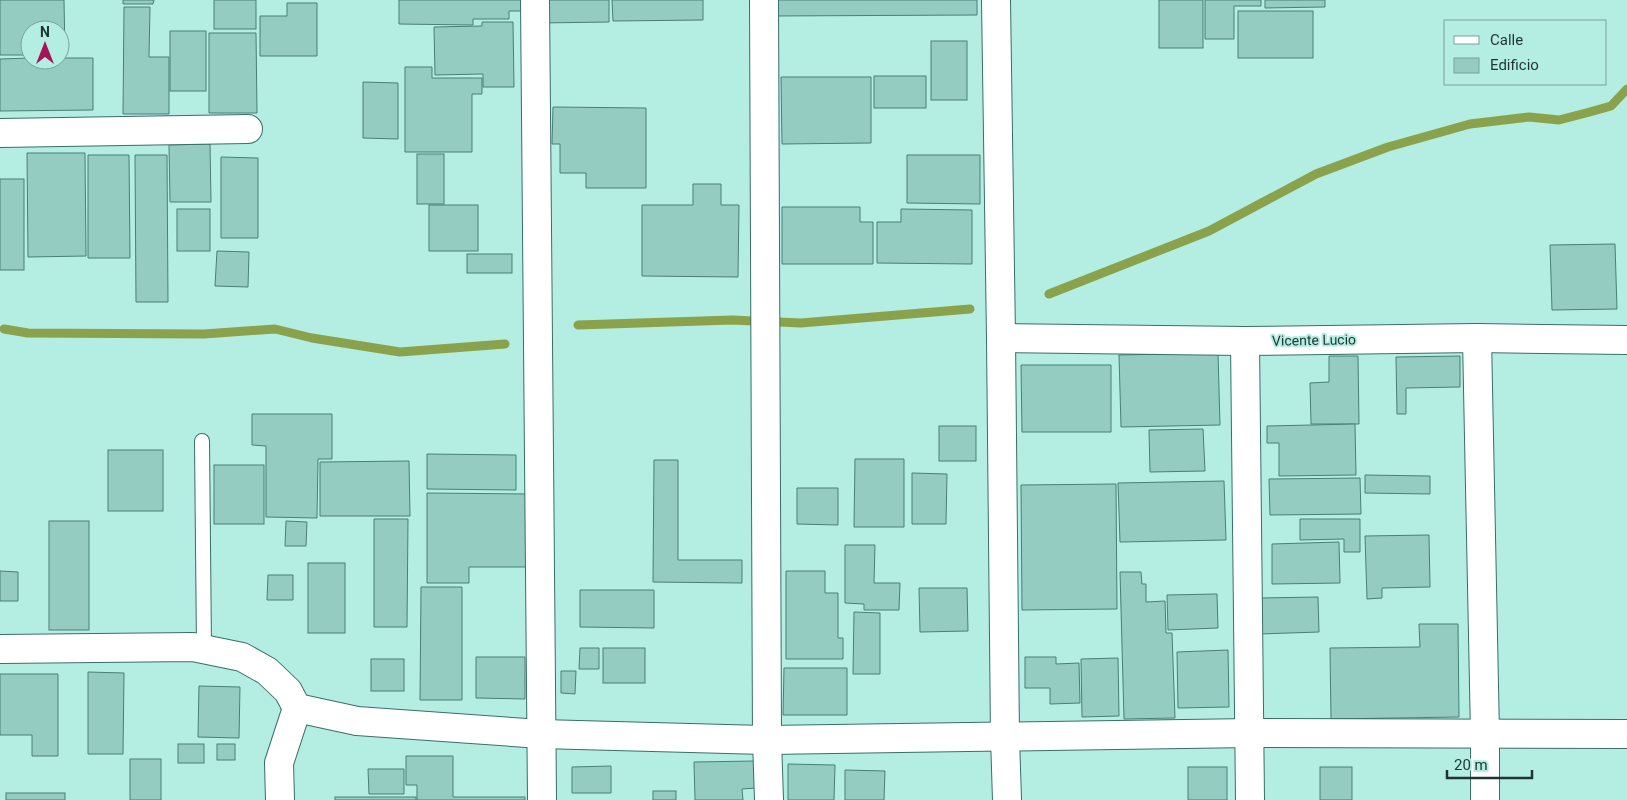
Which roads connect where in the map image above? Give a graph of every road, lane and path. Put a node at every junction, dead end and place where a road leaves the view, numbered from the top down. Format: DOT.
graph roads {
  1 [pos="535,0"];
  2 [pos="764,0"];
  3 [pos="996,0"];
  4 [pos="248,129"];
  5 [pos="0,133"];
  6 [pos="1001,338"];
  7 [pos="1477,338"];
  8 [pos="1627,340"];
  9 [pos="1245,341"];
  10 [pos="202,441"];
  11 [pos="0,649"];
  12 [pos="204,649"];
  13 [pos="297,708"];
  14 [pos="1250,733"];
  15 [pos="541,734"];
  16 [pos="1627,734"];
  17 [pos="1486,735"];
  18 [pos="1005,737"];
  19 [pos="767,740"];
  20 [pos="280,800"];
  21 [pos="542,800"];
  22 [pos="769,800"];
  23 [pos="1007,800"];
  24 [pos="1250,800"];
  25 [pos="1485,800"];
  1 -- 15 [label="street"];
  2 -- 19 [label="street"];
  3 -- 6 [label="street"];
  4 -- 5 [label="street"];
  6 -- 9 [label="street, Vicente Lucio"];
  6 -- 18 [label="street"];
  7 -- 8 [label="street, Vicente Lucio"];
  7 -- 9 [label="street, Vicente Lucio"];
  7 -- 17 [label="street"];
  9 -- 14 [label="street"];
  10 -- 12 [label="lane"];
  11 -- 12 [label="street"];
  12 -- 13 [label="street"];
  13 -- 15 [label="street"];
  13 -- 20 [label="street"];
  14 -- 17 [label="street"];
  14 -- 18 [label="street"];
  14 -- 24 [label="street"];
  15 -- 19 [label="street"];
  15 -- 21 [label="street"];
  16 -- 17 [label="street"];
  17 -- 25 [label="street"];
  18 -- 19 [label="street"];
  18 -- 23 [label="street"];
  19 -- 22 [label="street"];
}
